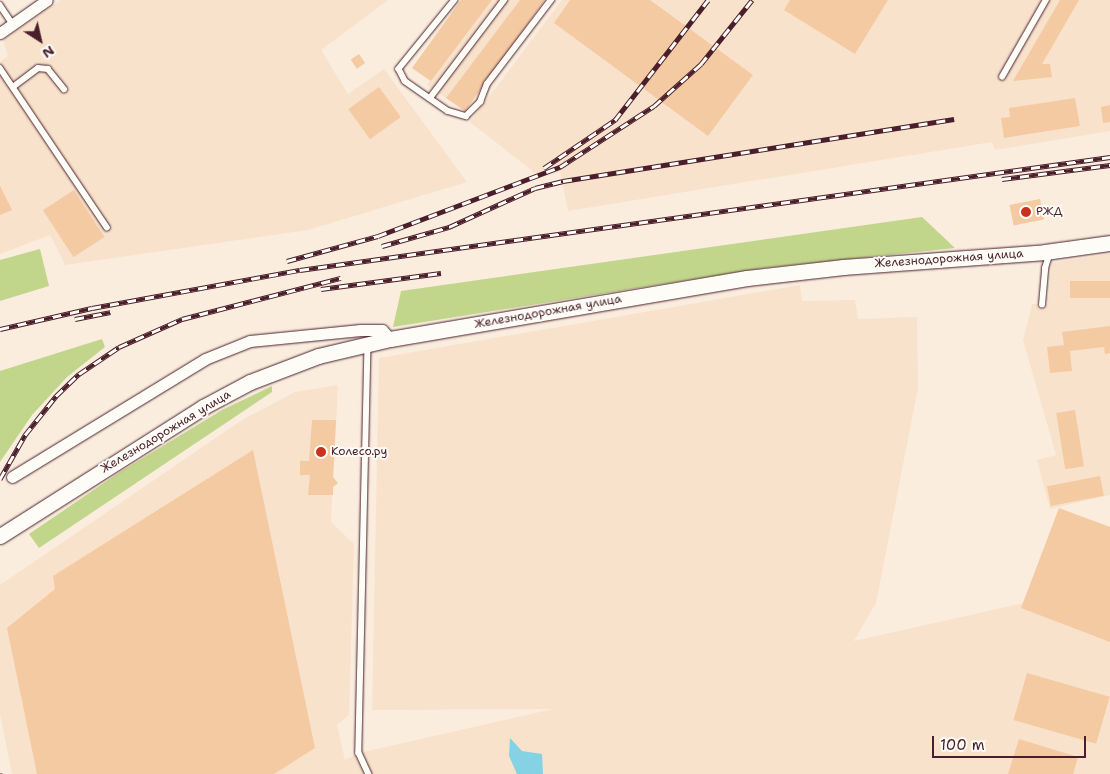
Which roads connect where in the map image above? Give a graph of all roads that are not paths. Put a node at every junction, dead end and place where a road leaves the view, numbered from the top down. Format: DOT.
graph roads {
  1 [pos="47,0"];
  2 [pos="456,0"];
  3 [pos="504,0"];
  4 [pos="551,0"];
  5 [pos="1046,0"];
  6 [pos="0,5"];
  7 [pos="13,24"];
  8 [pos="0,33"];
  9 [pos="0,68"];
  10 [pos="1002,78"];
  11 [pos="13,87"];
  12 [pos="64,89"];
  13 [pos="430,98"];
  14 [pos="107,227"];
  15 [pos="1110,244"];
  16 [pos="1051,252"];
  17 [pos="1042,304"];
  18 [pos="390,339"];
  19 [pos="368,343"];
  20 [pos="12,477"];
  21 [pos="0,536"];
  22 [pos="369,774"];
  1 -- 7 [label="street"];
  2 -- 13 [label="lane"];
  3 -- 13 [label="lane"];
  4 -- 13 [label="lane"];
  5 -- 10 [label="lane"];
  6 -- 7 [label="lane"];
  7 -- 8 [label="street"];
  9 -- 11 [label="lane"];
  11 -- 12 [label="lane"];
  11 -- 14 [label="lane"];
  15 -- 16 [label="main road, Железнодорожная улица"];
  16 -- 17 [label="lane"];
  16 -- 18 [label="main road, Железнодорожная улица"];
  18 -- 19 [label="main road, Железнодорожная улица"];
  18 -- 20 [label="street"];
  19 -- 21 [label="main road, Железнодорожная улица"];
  19 -- 22 [label="lane"];
}
